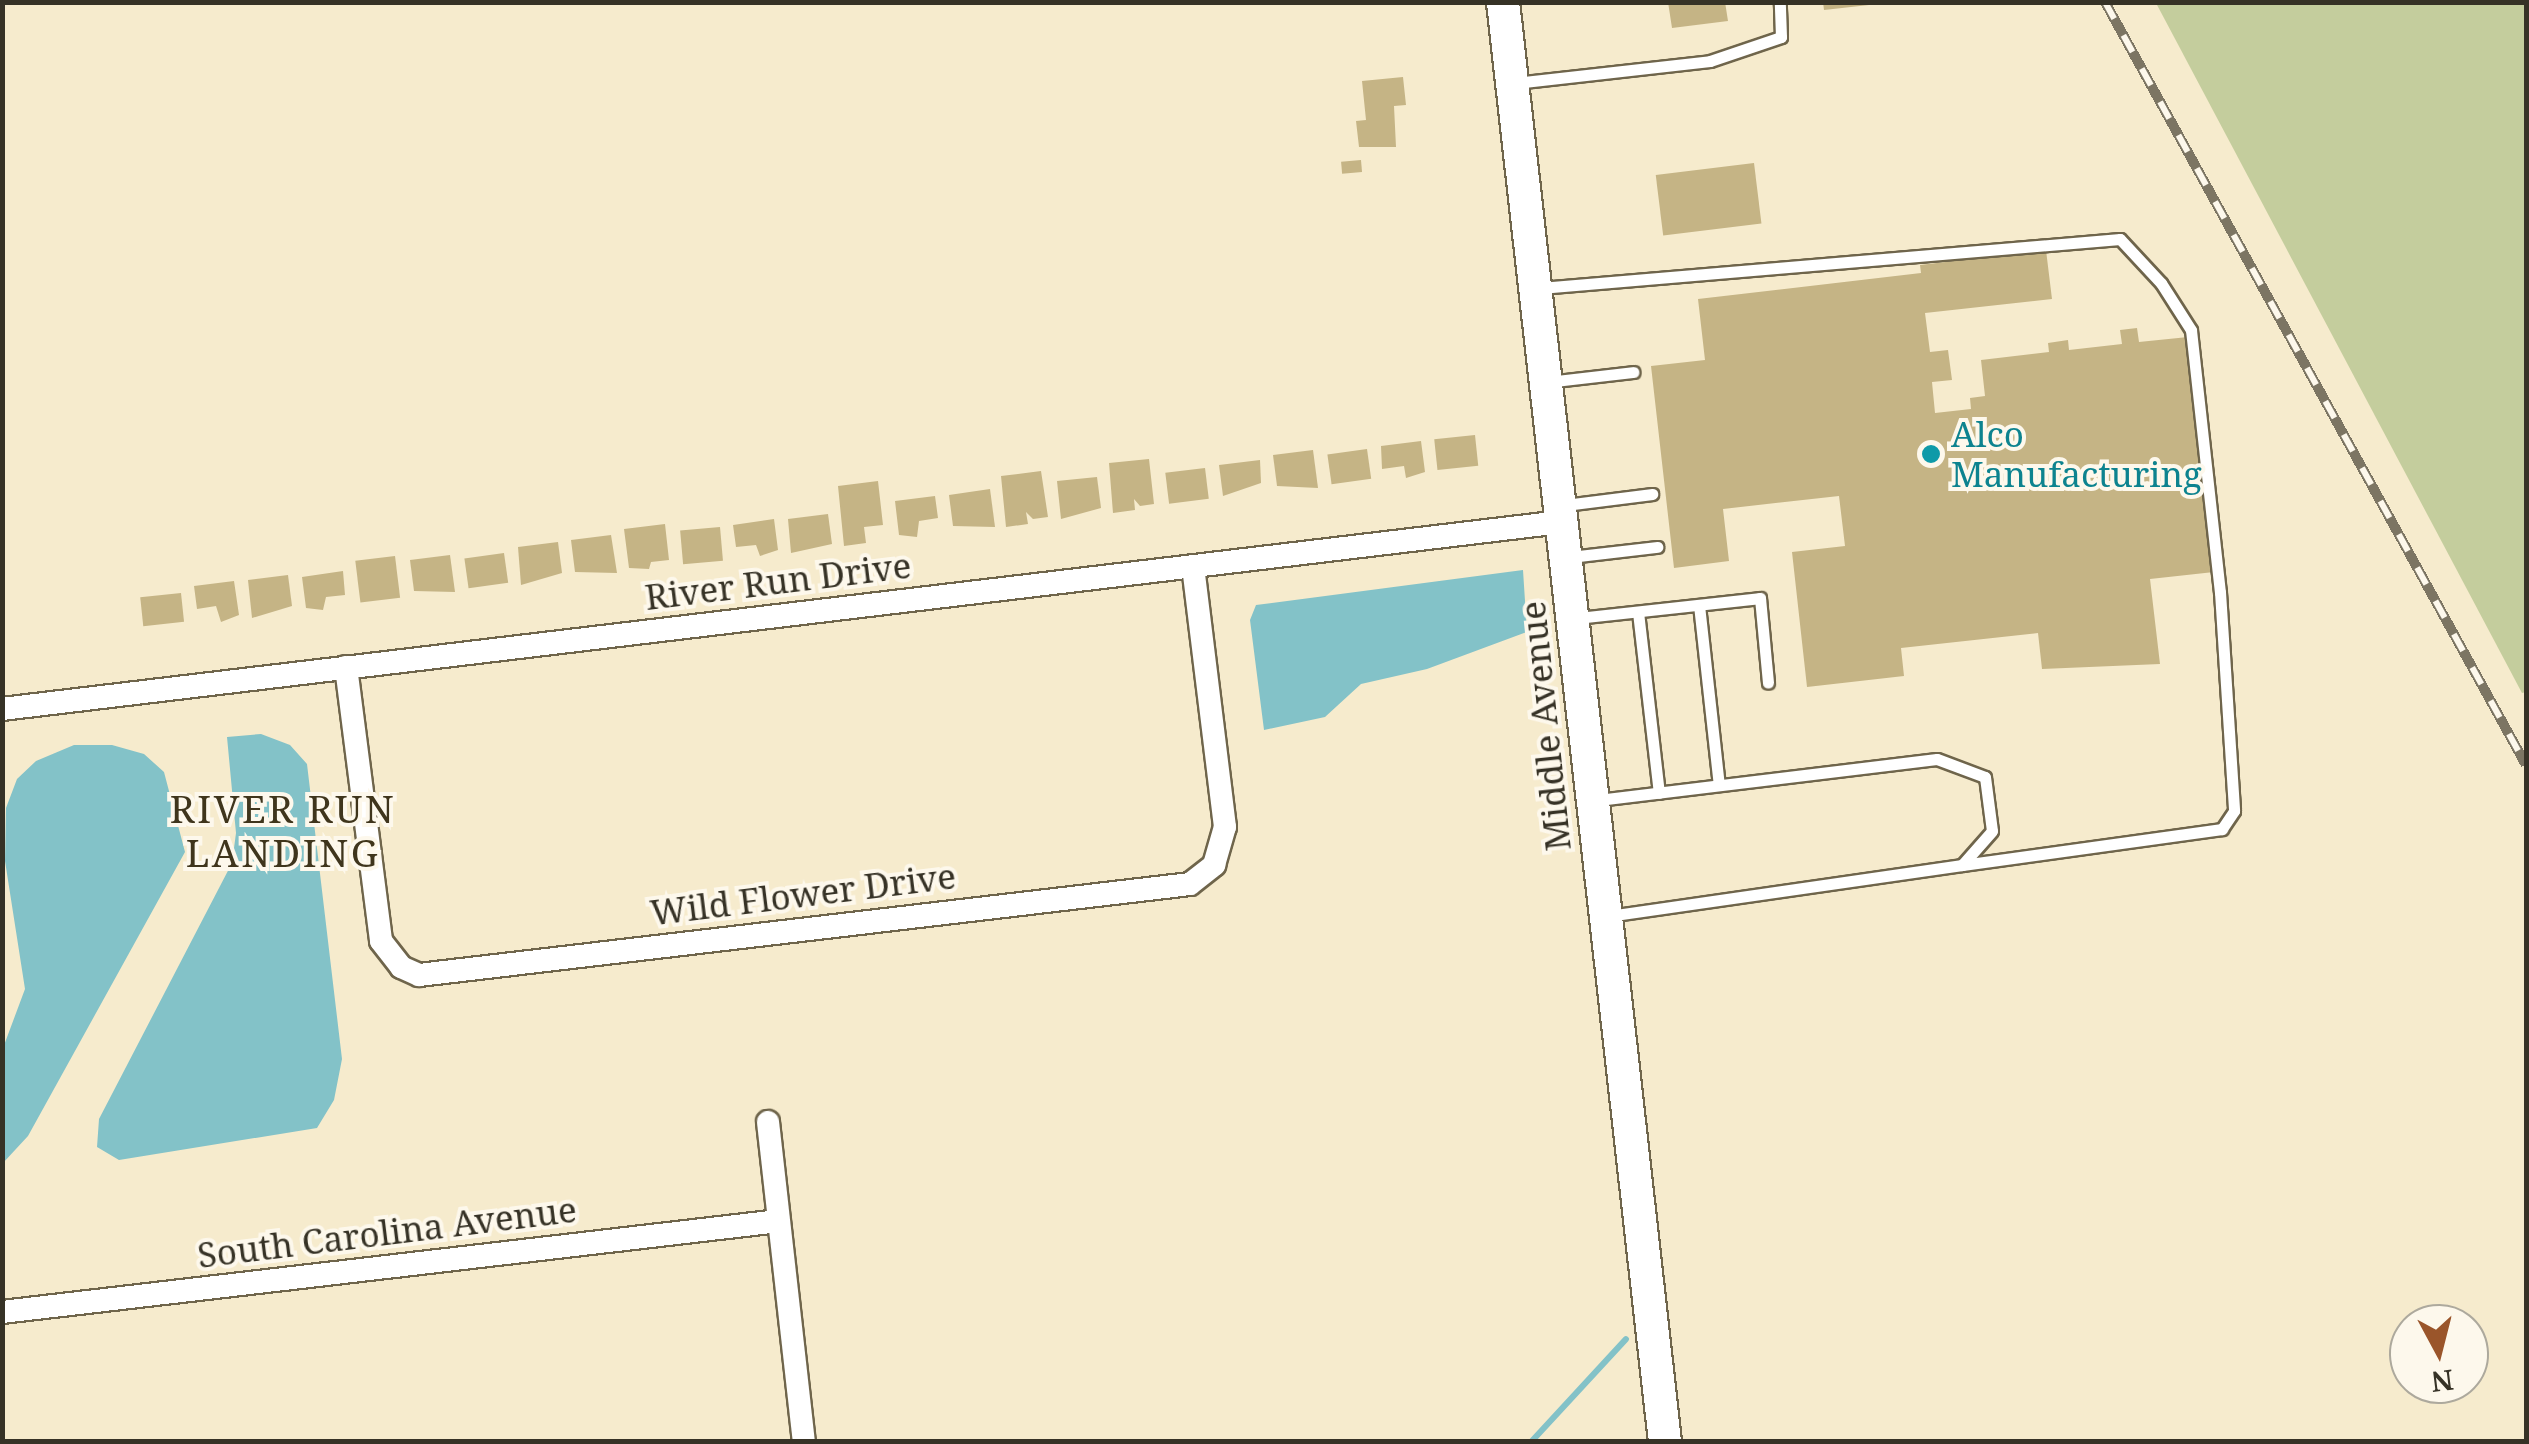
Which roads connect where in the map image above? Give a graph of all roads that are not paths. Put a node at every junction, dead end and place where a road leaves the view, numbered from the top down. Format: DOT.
graph roads {
  1 [pos="1503,2"];
  2 [pos="1780,2"];
  3 [pos="1512,83"];
  4 [pos="1536,288"];
  5 [pos="1632,372"];
  6 [pos="1546,382"];
  7 [pos="1652,494"];
  8 [pos="1561,514"];
  9 [pos="1657,547"];
  10 [pos="1566,557"];
  11 [pos="1193,566"];
  12 [pos="1699,605"];
  13 [pos="1638,612"];
  14 [pos="1573,618"];
  15 [pos="346,668"];
  16 [pos="1768,683"];
  17 [pos="2,708"];
  18 [pos="1719,785"];
  19 [pos="1659,793"];
  20 [pos="1594,801"];
  21 [pos="1962,866"];
  22 [pos="1607,916"];
  23 [pos="768,1122"];
  24 [pos="779,1220"];
  25 [pos="2,1312"];
  26 [pos="804,1442"];
  27 [pos="1664,1442"];
  1 -- 3 [label="street, Middle Avenue"];
  2 -- 3 [label="lane"];
  3 -- 4 [label="street, Middle Avenue"];
  4 -- 6 [label="street, Middle Avenue"];
  4 -- 21 [label="lane"];
  5 -- 6 [label="lane"];
  6 -- 8 [label="street, Middle Avenue"];
  7 -- 8 [label="lane"];
  8 -- 10 [label="street, Middle Avenue"];
  8 -- 11 [label="street, River Run Drive"];
  9 -- 10 [label="lane"];
  10 -- 14 [label="street, Middle Avenue"];
  11 -- 15 [label="street, River Run Drive"];
  11 -- 15 [label="street, Wild Flower Drive"];
  12 -- 13 [label="lane"];
  12 -- 16 [label="lane"];
  12 -- 18 [label="lane"];
  13 -- 14 [label="lane"];
  13 -- 19 [label="lane"];
  14 -- 20 [label="street, Middle Avenue"];
  15 -- 17 [label="street, River Run Drive"];
  18 -- 19 [label="lane"];
  18 -- 21 [label="lane"];
  19 -- 20 [label="lane"];
  20 -- 22 [label="street, Middle Avenue"];
  21 -- 22 [label="lane"];
  22 -- 27 [label="street, Middle Avenue"];
  23 -- 24 [label="street"];
  24 -- 25 [label="street, South Carolina Avenue"];
  24 -- 26 [label="street"];
}
